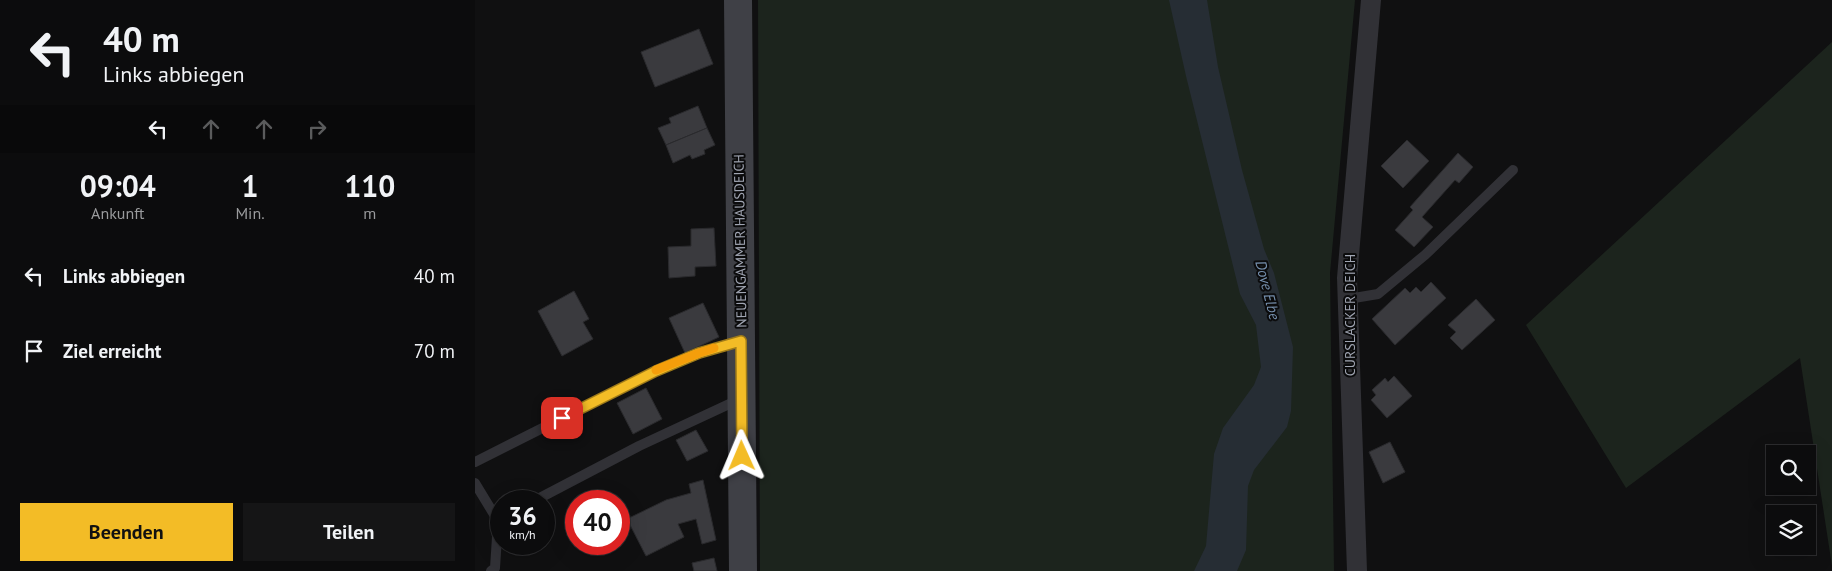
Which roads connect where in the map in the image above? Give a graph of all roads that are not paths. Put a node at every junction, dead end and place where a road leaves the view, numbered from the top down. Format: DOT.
graph roads {
  1 [pos="738,0"];
  2 [pos="1371,0"];
  3 [pos="1513,170"];
  4 [pos="1348,300"];
  5 [pos="741,341"];
  6 [pos="741,398"];
  7 [pos="475,462"];
  8 [pos="475,483"];
  9 [pos="554,490"];
  10 [pos="490,506"];
  11 [pos="496,555"];
  12 [pos="491,571"];
  13 [pos="743,571"];
  14 [pos="1357,571"];
  1 -- 5 [label="street, NEUENGAMMER HAUSDEICH"];
  2 -- 4 [label="street, CURSLACKER DEICH"];
  3 -- 4 [label="lane"];
  4 -- 14 [label="street, CURSLACKER DEICH"];
  5 -- 6 [label="street, NEUENGAMMER HAUSDEICH"];
  5 -- 7 [label="lane"];
  6 -- 9 [label="lane"];
  6 -- 13 [label="street, NEUENGAMMER HAUSDEICH"];
  8 -- 10 [label="lane"];
  11 -- 12 [label="lane"];
}
